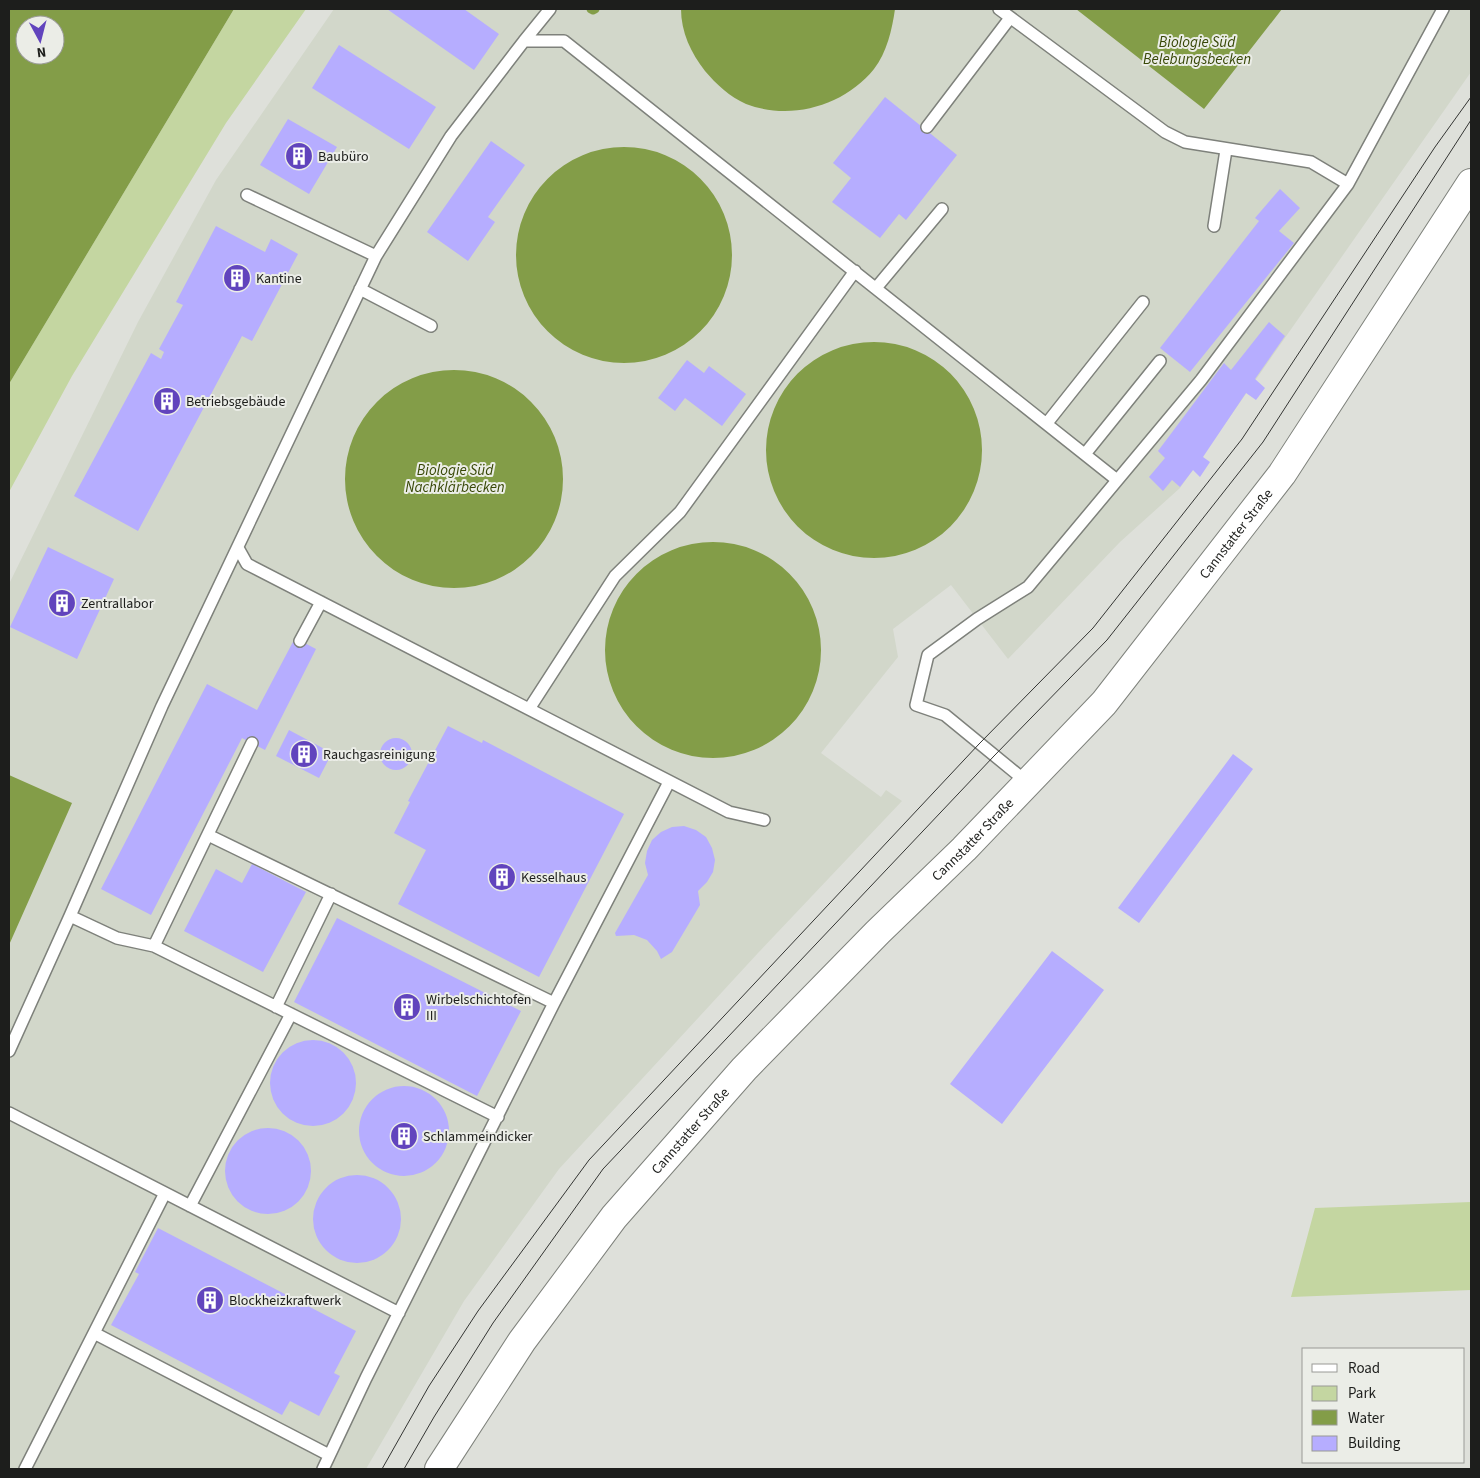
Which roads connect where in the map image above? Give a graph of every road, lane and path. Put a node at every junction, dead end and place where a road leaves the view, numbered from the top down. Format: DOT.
graph roads {
  1 [pos="550,9"];
  2 [pos="999,9"];
  3 [pos="1443,9"];
  4 [pos="1010,18"];
  5 [pos="524,41"];
  6 [pos="928,127"];
  7 [pos="1226,150"];
  8 [pos="1471,182"];
  9 [pos="1348,184"];
  10 [pos="247,194"];
  11 [pos="942,209"];
  12 [pos="1214,226"];
  13 [pos="376,256"];
  14 [pos="856,271"];
  15 [pos="876,288"];
  16 [pos="360,289"];
  17 [pos="1143,302"];
  18 [pos="431,326"];
  19 [pos="1160,361"];
  20 [pos="1047,423"];
  21 [pos="1085,454"];
  22 [pos="1117,480"];
  23 [pos="238,548"];
  24 [pos="321,602"];
  25 [pos="300,641"];
  26 [pos="529,710"];
  27 [pos="252,744"];
  28 [pos="669,782"];
  29 [pos="1028,783"];
  30 [pos="764,820"];
  31 [pos="208,835"];
  32 [pos="331,894"];
  33 [pos="70,916"];
  34 [pos="154,946"];
  35 [pos="554,1003"];
  36 [pos="276,1006"];
  37 [pos="292,1014"];
  38 [pos="9,1051"];
  39 [pos="9,1113"];
  40 [pos="498,1117"];
  41 [pos="165,1193"];
  42 [pos="190,1206"];
  43 [pos="399,1313"];
  44 [pos="94,1333"];
  45 [pos="329,1455"];
  46 [pos="25,1469"];
  47 [pos="323,1469"];
  48 [pos="440,1469"];
  1 -- 5 [label="lane"];
  2 -- 4 [label="lane"];
  3 -- 9 [label="lane"];
  4 -- 6 [label="lane"];
  4 -- 7 [label="lane"];
  5 -- 13 [label="lane"];
  5 -- 14 [label="lane"];
  7 -- 9 [label="lane"];
  7 -- 12 [label="lane"];
  8 -- 29 [label="main road, Cannstatter Straße"];
  9 -- 22 [label="lane"];
  10 -- 13 [label="lane"];
  11 -- 15 [label="lane"];
  13 -- 16 [label="lane"];
  14 -- 15 [label="lane"];
  14 -- 26 [label="lane"];
  15 -- 20 [label="lane"];
  16 -- 18 [label="lane"];
  16 -- 23 [label="lane"];
  17 -- 20 [label="lane"];
  19 -- 21 [label="lane"];
  20 -- 21 [label="lane"];
  21 -- 22 [label="lane"];
  22 -- 29 [label="lane"];
  23 -- 24 [label="lane"];
  23 -- 33 [label="lane"];
  24 -- 25 [label="lane"];
  24 -- 26 [label="lane"];
  26 -- 28 [label="lane"];
  27 -- 31 [label="lane"];
  28 -- 30 [label="lane"];
  28 -- 35 [label="lane"];
  29 -- 48 [label="main road, Cannstatter Straße"];
  31 -- 32 [label="lane"];
  31 -- 34 [label="lane"];
  32 -- 35 [label="lane"];
  32 -- 36 [label="lane"];
  33 -- 34 [label="lane"];
  33 -- 38 [label="lane"];
  34 -- 36 [label="lane"];
  35 -- 40 [label="lane"];
  36 -- 37 [label="lane"];
  37 -- 40 [label="lane"];
  37 -- 42 [label="lane"];
  39 -- 41 [label="lane"];
  40 -- 43 [label="lane"];
  41 -- 42 [label="lane"];
  41 -- 44 [label="lane"];
  42 -- 43 [label="lane"];
  43 -- 45 [label="lane"];
  44 -- 45 [label="lane"];
  44 -- 46 [label="lane"];
  45 -- 47 [label="lane"];
}
